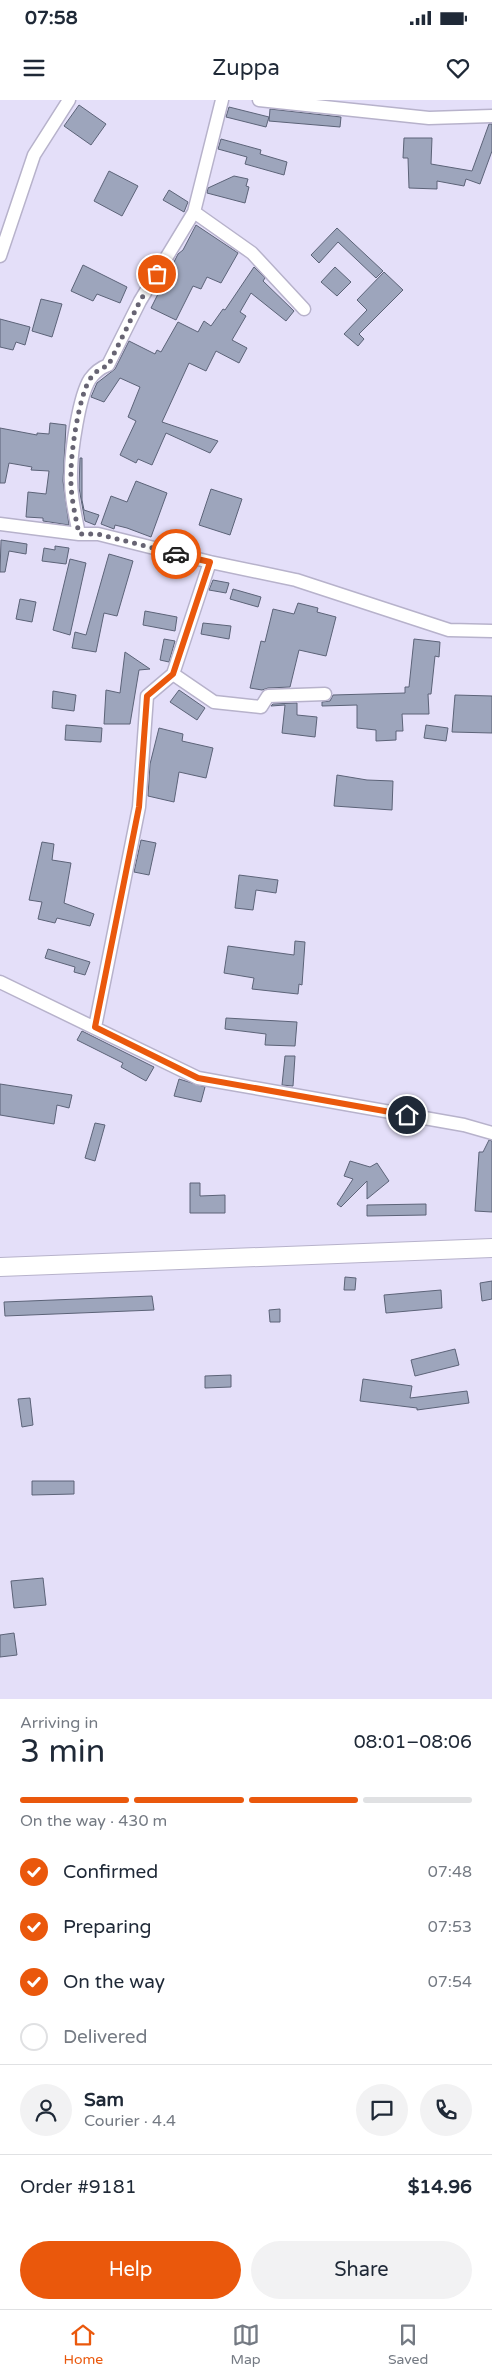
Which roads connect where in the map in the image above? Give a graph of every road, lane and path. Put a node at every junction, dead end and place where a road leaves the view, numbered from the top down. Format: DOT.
graph roads {
  1 [pos="69,100"];
  2 [pos="222,100"];
  3 [pos="259,100"];
  4 [pos="492,116"];
  5 [pos="194,212"];
  6 [pos="0,256"];
  7 [pos="304,309"];
  8 [pos="0,524"];
  9 [pos="79,534"];
  10 [pos="210,562"];
  11 [pos="492,631"];
  12 [pos="173,674"];
  13 [pos="325,694"];
  14 [pos="0,982"];
  15 [pos="95,1027"];
  16 [pos="492,1133"];
  17 [pos="492,1248"];
  18 [pos="0,1267"];
  1 -- 6 [label="street"];
  2 -- 5 [label="street"];
  3 -- 4 [label="street"];
  5 -- 7 [label="street"];
  5 -- 9 [label="street"];
  8 -- 9 [label="street"];
  9 -- 10 [label="street"];
  10 -- 11 [label="street"];
  10 -- 12 [label="street"];
  12 -- 13 [label="street"];
  12 -- 15 [label="street"];
  14 -- 15 [label="street"];
  15 -- 16 [label="street"];
  17 -- 18 [label="main road"];
}
